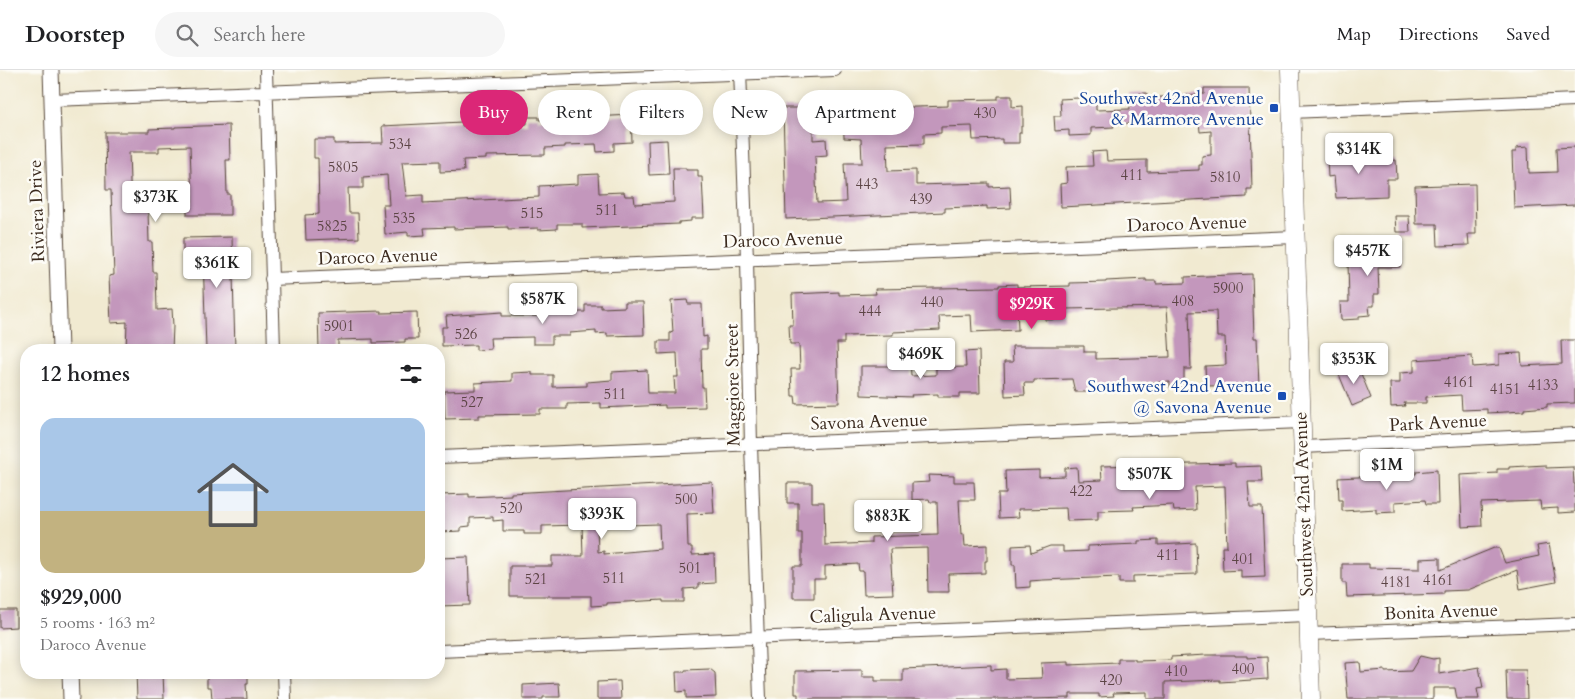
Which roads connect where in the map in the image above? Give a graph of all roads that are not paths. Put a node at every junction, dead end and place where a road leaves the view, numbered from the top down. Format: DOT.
graph roads {
  1 [pos="52,70"];
  2 [pos="266,70"];
  3 [pos="835,70"];
  4 [pos="1290,70"];
  5 [pos="740,72"];
  6 [pos="266,92"];
  7 [pos="52,100"];
  8 [pos="1575,100"];
  9 [pos="1291,112"];
  10 [pos="1296,237"];
  11 [pos="747,259"];
  12 [pos="271,279"];
  13 [pos="60,344"];
  14 [pos="274,344"];
  15 [pos="1302,422"];
  16 [pos="1575,434"];
  17 [pos="751,445"];
  18 [pos="1303,447"];
  19 [pos="445,457"];
  20 [pos="1308,615"];
  21 [pos="1575,624"];
  22 [pos="1309,634"];
  23 [pos="758,637"];
  24 [pos="445,651"];
  25 [pos="70,679"];
  26 [pos="284,679"];
  27 [pos="70,699"];
  28 [pos="285,699"];
  29 [pos="760,699"];
  30 [pos="1311,699"];
  1 -- 7 [label="street, Riviera Drive"];
  2 -- 6 [label="street"];
  3 -- 5 [label="street"];
  4 -- 9 [label="main road, Southwest 42nd Avenue"];
  5 -- 6 [label="street"];
  5 -- 11 [label="street, Maggiore Street"];
  6 -- 7 [label="street"];
  6 -- 12 [label="street"];
  7 -- 13 [label="street, Riviera Drive"];
  8 -- 9 [label="street"];
  9 -- 10 [label="main road, Southwest 42nd Avenue"];
  10 -- 11 [label="street, Daroco Avenue"];
  10 -- 15 [label="main road, Southwest 42nd Avenue"];
  11 -- 12 [label="street, Daroco Avenue"];
  11 -- 17 [label="street, Maggiore Street"];
  12 -- 14 [label="street"];
  15 -- 17 [label="street, Savona Avenue"];
  15 -- 18 [label="main road, Southwest 42nd Avenue"];
  16 -- 18 [label="street, Park Avenue"];
  17 -- 19 [label="street, Savona Avenue"];
  17 -- 23 [label="street, Maggiore Street"];
  18 -- 20 [label="main road, Southwest 42nd Avenue"];
  20 -- 22 [label="main road, Southwest 42nd Avenue"];
  20 -- 23 [label="street, Caligula Avenue"];
  21 -- 22 [label="street, Bonita Avenue"];
  22 -- 30 [label="main road, Southwest 42nd Avenue"];
  23 -- 24 [label="street, Caligula Avenue"];
  23 -- 29 [label="street, Maggiore Street"];
  25 -- 27 [label="street"];
  26 -- 28 [label="street"];
}
